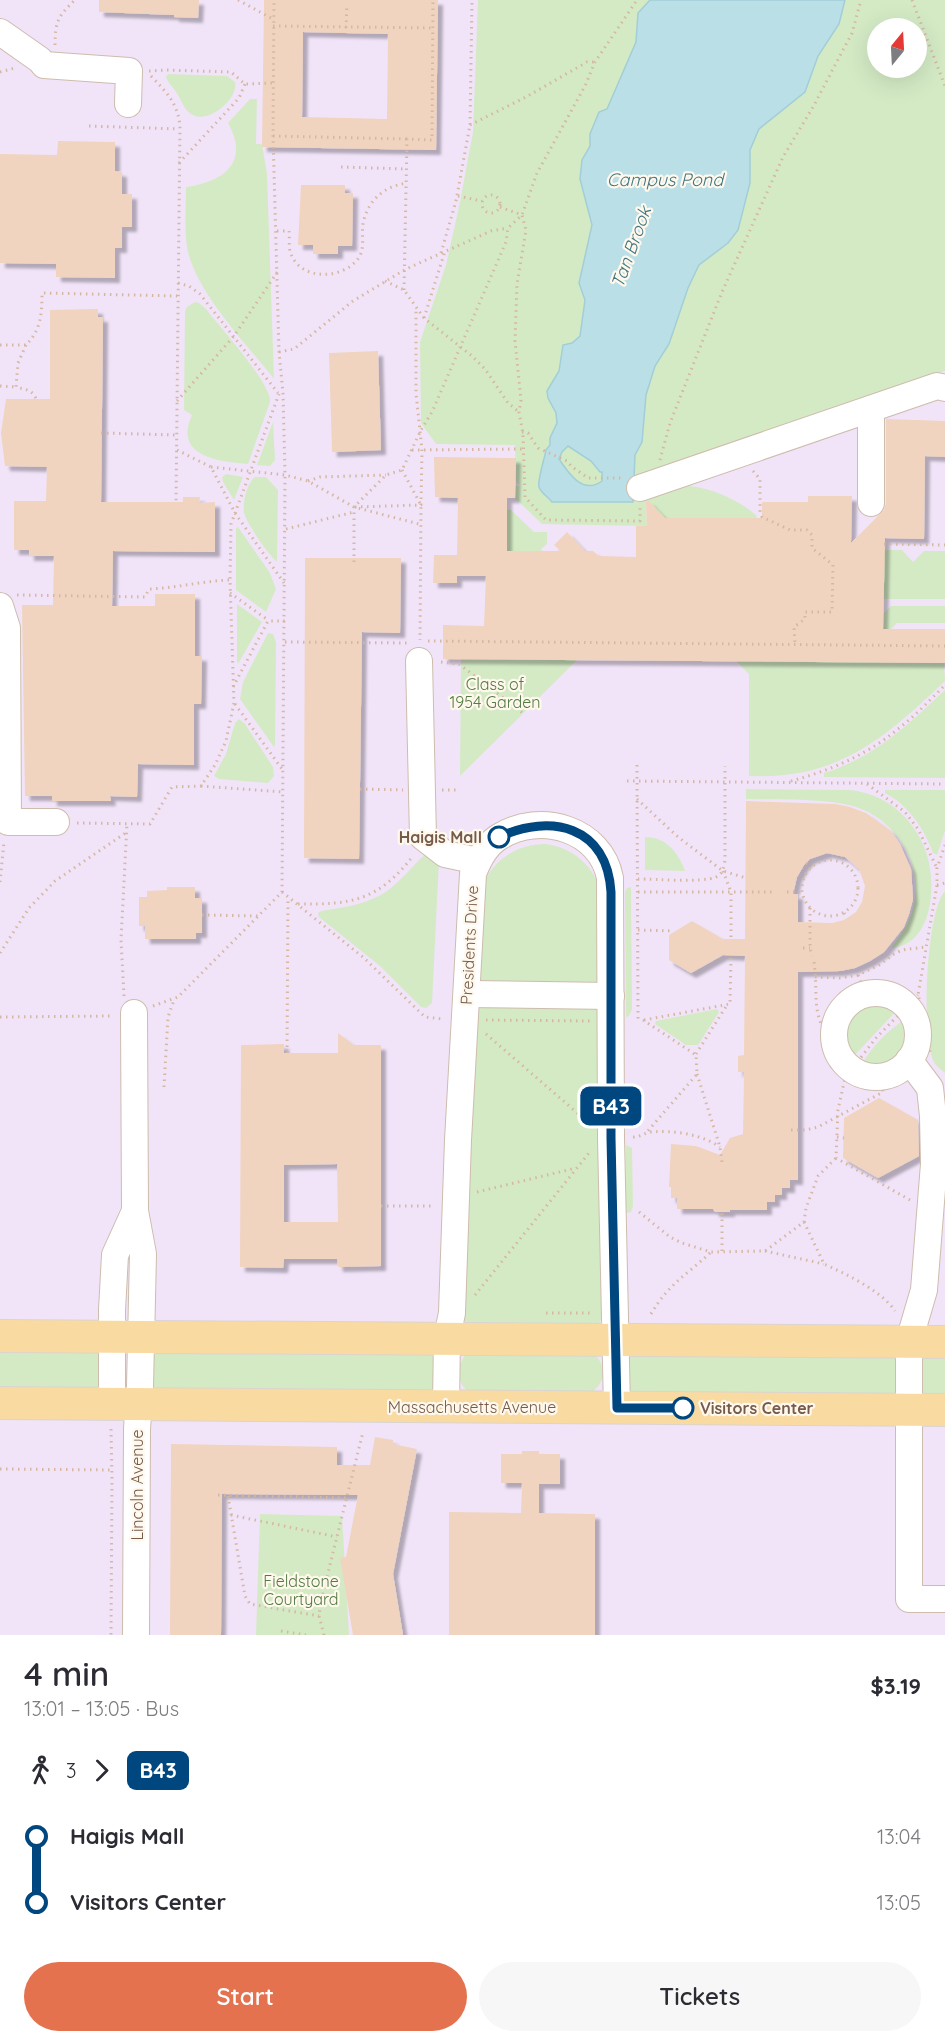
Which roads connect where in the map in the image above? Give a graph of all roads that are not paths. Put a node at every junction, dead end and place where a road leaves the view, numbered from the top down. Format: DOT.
graph roads {
  1 [pos="0,32"];
  2 [pos="128,104"];
  3 [pos="942,386"];
  4 [pos="871,409"];
  5 [pos="631,483"];
  6 [pos="871,503"];
  7 [pos="5,600"];
  8 [pos="419,651"];
  9 [pos="56,822"];
  10 [pos="478,861"];
  11 [pos="467,994"];
  12 [pos="611,996"];
  13 [pos="130,1014"];
  14 [pos="920,1059"];
  15 [pos="904,1329"];
  16 [pos="127,1335"];
  17 [pos="0,1336"];
  18 [pos="447,1337"];
  19 [pos="616,1340"];
  20 [pos="945,1341"];
  21 [pos="0,1403"];
  22 [pos="446,1406"];
  23 [pos="617,1408"];
  24 [pos="945,1410"];
  25 [pos="909,1411"];
  26 [pos="120,1412"];
  27 [pos="945,1599"];
  28 [pos="136,1635"];
  1 -- 2 [label="street"];
  3 -- 4 [label="street"];
  4 -- 5 [label="street"];
  4 -- 6 [label="street"];
  7 -- 9 [label="street"];
  8 -- 10 [label="street"];
  10 -- 11 [label="street, Presidents Drive"];
  10 -- 12 [label="street, Presidents Drive"];
  11 -- 12 [label="street"];
  11 -- 18 [label="street, Presidents Drive"];
  12 -- 19 [label="street, Presidents Drive"];
  13 -- 16 [label="street, Lincoln Avenue"];
  14 -- 14 [label="street"];
  14 -- 15 [label="street"];
  15 -- 19 [label="main road"];
  15 -- 20 [label="main road"];
  15 -- 25 [label="street"];
  16 -- 17 [label="main road"];
  16 -- 18 [label="main road"];
  16 -- 26 [label="street, Lincoln Avenue"];
  18 -- 19 [label="main road"];
  18 -- 22 [label="street, Presidents Drive"];
  19 -- 23 [label="street, Presidents Drive"];
  21 -- 26 [label="main road, Massachusetts Avenue"];
  22 -- 23 [label="main road, Massachusetts Avenue"];
  22 -- 26 [label="main road, Massachusetts Avenue"];
  23 -- 25 [label="main road, Massachusetts Avenue"];
  24 -- 25 [label="main road, Massachusetts Avenue"];
  25 -- 27 [label="street"];
  26 -- 28 [label="street, Lincoln Avenue"];
}
